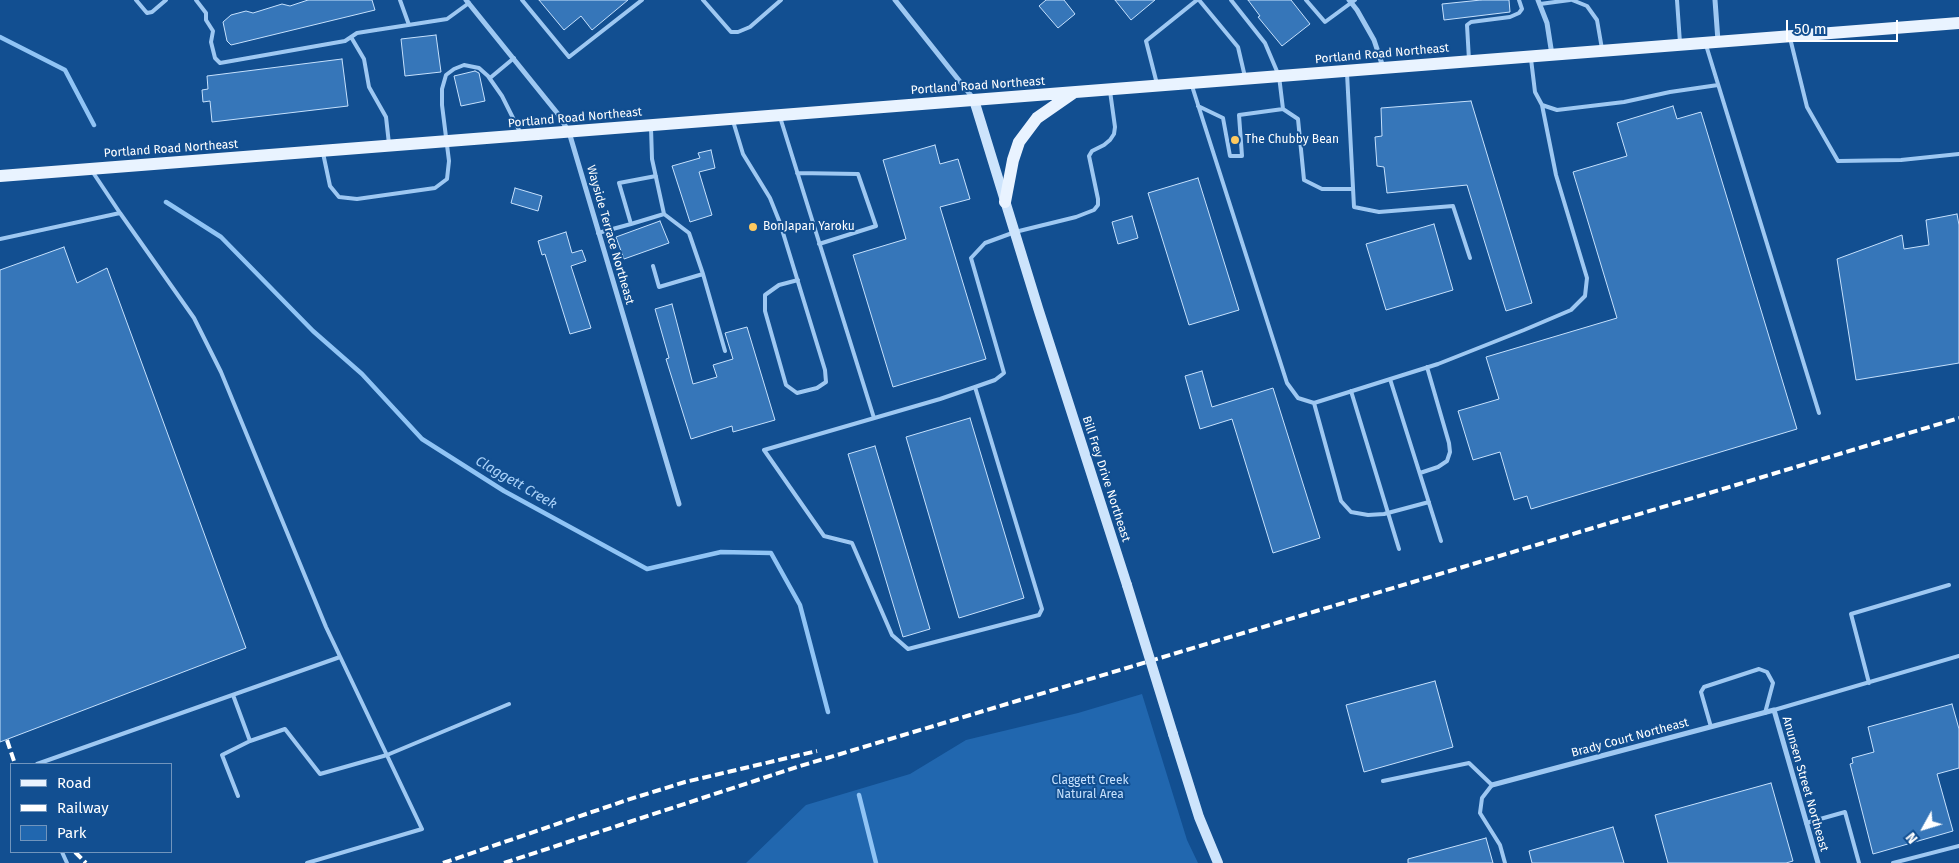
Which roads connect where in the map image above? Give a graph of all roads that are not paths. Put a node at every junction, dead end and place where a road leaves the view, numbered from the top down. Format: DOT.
graph roads {
  1 [pos="136,0"];
  2 [pos="166,0"];
  3 [pos="196,0"];
  4 [pos="400,0"];
  5 [pos="522,0"];
  6 [pos="642,0"];
  7 [pos="703,0"];
  8 [pos="781,0"];
  9 [pos="896,0"];
  10 [pos="1198,0"];
  11 [pos="1232,0"];
  12 [pos="1306,0"];
  13 [pos="1519,0"];
  14 [pos="1571,0"];
  15 [pos="1676,0"];
  16 [pos="1715,0"];
  17 [pos="1352,1"];
  18 [pos="468,2"];
  19 [pos="1539,2"];
  20 [pos="1959,23"];
  21 [pos="409,25"];
  22 [pos="1790,36"];
  23 [pos="351,38"];
  24 [pos="1718,42"];
  25 [pos="1705,43"];
  26 [pos="1680,45"];
  27 [pos="1602,51"];
  28 [pos="1552,56"];
  29 [pos="1530,57"];
  30 [pos="514,58"];
  31 [pos="1470,60"];
  32 [pos="1383,68"];
  33 [pos="1347,71"];
  34 [pos="1279,76"];
  35 [pos="490,78"];
  36 [pos="1246,79"];
  37 [pos="1191,83"];
  38 [pos="1718,85"];
  39 [pos="1157,86"];
  40 [pos="1110,90"];
  41 [pos="1073,93"];
  42 [pos="974,100"];
  43 [pos="1542,105"];
  44 [pos="1198,106"];
  45 [pos="1283,109"];
  46 [pos="779,115"];
  47 [pos="733,119"];
  48 [pos="651,126"];
  49 [pos="569,132"];
  50 [pos="522,136"];
  51 [pos="446,142"];
  52 [pos="390,146"];
  53 [pos="323,151"];
  54 [pos="1959,154"];
  55 [pos="91,169"];
  56 [pos="797,173"];
  57 [pos="0,176"];
  58 [pos="656,176"];
  59 [pos="1353,189"];
  60 [pos="1005,202"];
  61 [pos="120,213"];
  62 [pos="664,214"];
  63 [pos="630,224"];
  64 [pos="1015,232"];
  65 [pos="598,233"];
  66 [pos="0,239"];
  67 [pos="819,244"];
  68 [pos="1470,258"];
  69 [pos="653,266"];
  70 [pos="703,274"];
  71 [pos="798,280"];
  72 [pos="724,351"];
  73 [pos="1427,367"];
  74 [pos="1390,379"];
  75 [pos="975,387"];
  76 [pos="1351,391"];
  77 [pos="1314,403"];
  78 [pos="1819,413"];
  79 [pos="874,418"];
  80 [pos="1420,473"];
  81 [pos="1429,502"];
  82 [pos="678,504"];
  83 [pos="1389,513"];
  84 [pos="1441,541"];
  85 [pos="1399,549"];
  86 [pos="1949,585"];
  87 [pos="1959,656"];
  88 [pos="340,657"];
  89 [pos="1869,683"];
  90 [pos="233,695"];
  91 [pos="509,704"];
  92 [pos="1774,710"];
  93 [pos="1766,713"];
  94 [pos="1711,727"];
  95 [pos="250,742"];
  96 [pos="387,755"];
  97 [pos="41,763"];
  98 [pos="1383,781"];
  99 [pos="1492,785"];
  100 [pos="238,796"];
  101 [pos="1806,823"];
  102 [pos="1959,846"];
  103 [pos="308,863"];
  104 [pos="1218,863"];
  105 [pos="1505,863"];
  106 [pos="1818,863"];
  107 [pos="1859,863"];
  108 [pos="1893,863"];
  1 -- 2 [label="lane"];
  3 -- 23 [label="lane"];
  4 -- 21 [label="lane"];
  5 -- 6 [label="lane"];
  7 -- 8 [label="lane"];
  9 -- 42 [label="street"];
  10 -- 36 [label="lane"];
  10 -- 39 [label="lane"];
  11 -- 34 [label="lane"];
  12 -- 17 [label="lane"];
  13 -- 31 [label="lane"];
  14 -- 19 [label="lane"];
  14 -- 27 [label="lane"];
  15 -- 26 [label="lane"];
  16 -- 24 [label="street"];
  17 -- 32 [label="street"];
  18 -- 21 [label="lane"];
  18 -- 30 [label="street, Wayside Terrace Northeast"];
  19 -- 28 [label="street"];
  20 -- 22 [label="main road, Portland Road Northeast"];
  21 -- 23 [label="lane"];
  22 -- 24 [label="main road, Portland Road Northeast"];
  22 -- 54 [label="lane"];
  23 -- 52 [label="lane"];
  24 -- 25 [label="main road, Portland Road Northeast"];
  25 -- 26 [label="main road, Portland Road Northeast"];
  25 -- 38 [label="lane"];
  26 -- 27 [label="main road, Portland Road Northeast"];
  27 -- 28 [label="main road, Portland Road Northeast"];
  28 -- 29 [label="main road, Portland Road Northeast"];
  29 -- 31 [label="main road, Portland Road Northeast"];
  29 -- 43 [label="lane"];
  30 -- 35 [label="lane"];
  30 -- 49 [label="street, Wayside Terrace Northeast"];
  31 -- 32 [label="main road, Portland Road Northeast"];
  32 -- 33 [label="main road, Portland Road Northeast"];
  33 -- 34 [label="main road, Portland Road Northeast"];
  33 -- 59 [label="lane"];
  34 -- 36 [label="main road, Portland Road Northeast"];
  34 -- 45 [label="lane"];
  35 -- 50 [label="lane"];
  35 -- 51 [label="lane"];
  36 -- 37 [label="main road, Portland Road Northeast"];
  37 -- 39 [label="main road, Portland Road Northeast"];
  37 -- 44 [label="lane"];
  38 -- 43 [label="lane"];
  38 -- 78 [label="lane"];
  39 -- 40 [label="main road, Portland Road Northeast"];
  40 -- 41 [label="main road, Portland Road Northeast"];
  40 -- 64 [label="lane"];
  41 -- 42 [label="main road, Portland Road Northeast"];
  41 -- 60 [label="main road"];
  42 -- 46 [label="main road, Portland Road Northeast"];
  42 -- 60 [label="street, Bill Frey Drive Northeast"];
  43 -- 73 [label="lane"];
  44 -- 45 [label="lane"];
  44 -- 77 [label="lane"];
  45 -- 59 [label="lane"];
  46 -- 47 [label="main road, Portland Road Northeast"];
  46 -- 56 [label="lane"];
  47 -- 48 [label="main road, Portland Road Northeast"];
  47 -- 71 [label="lane"];
  48 -- 49 [label="main road, Portland Road Northeast"];
  48 -- 58 [label="lane"];
  49 -- 50 [label="main road, Portland Road Northeast"];
  49 -- 65 [label="street, Wayside Terrace Northeast"];
  50 -- 51 [label="main road, Portland Road Northeast"];
  51 -- 52 [label="main road, Portland Road Northeast"];
  51 -- 53 [label="lane"];
  52 -- 53 [label="main road, Portland Road Northeast"];
  53 -- 55 [label="main road, Portland Road Northeast"];
  55 -- 57 [label="main road, Portland Road Northeast"];
  55 -- 61 [label="lane"];
  56 -- 67 [label="lane"];
  56 -- 67 [label="lane"];
  58 -- 62 [label="lane"];
  58 -- 63 [label="lane"];
  59 -- 68 [label="lane"];
  60 -- 64 [label="street, Bill Frey Drive Northeast"];
  61 -- 66 [label="lane"];
  61 -- 88 [label="lane"];
  62 -- 63 [label="lane"];
  62 -- 70 [label="lane"];
  63 -- 65 [label="lane"];
  64 -- 75 [label="lane"];
  64 -- 104 [label="street, Bill Frey Drive Northeast, bridge"];
  65 -- 82 [label="street, Wayside Terrace Northeast"];
  67 -- 79 [label="lane"];
  69 -- 70 [label="lane"];
  70 -- 72 [label="lane"];
  71 -- 71 [label="lane"];
  73 -- 74 [label="lane"];
  73 -- 80 [label="lane"];
  74 -- 76 [label="lane"];
  74 -- 80 [label="lane"];
  75 -- 79 [label="lane"];
  75 -- 79 [label="lane"];
  76 -- 77 [label="lane"];
  76 -- 83 [label="lane"];
  77 -- 83 [label="lane"];
  80 -- 81 [label="lane"];
  81 -- 83 [label="lane"];
  81 -- 84 [label="lane"];
  83 -- 85 [label="lane"];
  86 -- 89 [label="lane"];
  87 -- 89 [label="lane"];
  88 -- 90 [label="lane"];
  88 -- 96 [label="lane"];
  89 -- 92 [label="lane"];
  90 -- 95 [label="lane"];
  90 -- 97 [label="lane"];
  91 -- 96 [label="lane"];
  92 -- 93 [label="street, Brady Court Northeast"];
  92 -- 101 [label="street, Anunsen Street Northeast"];
  93 -- 94 [label="street, Brady Court Northeast"];
  93 -- 94 [label="lane"];
  94 -- 99 [label="street, Brady Court Northeast"];
  95 -- 96 [label="lane"];
  95 -- 100 [label="lane"];
  96 -- 103 [label="lane"];
  98 -- 99 [label="lane"];
  99 -- 105 [label="lane"];
  101 -- 106 [label="street, Anunsen Street Northeast"];
  101 -- 107 [label="lane"];
  102 -- 108 [label="lane"];
}
